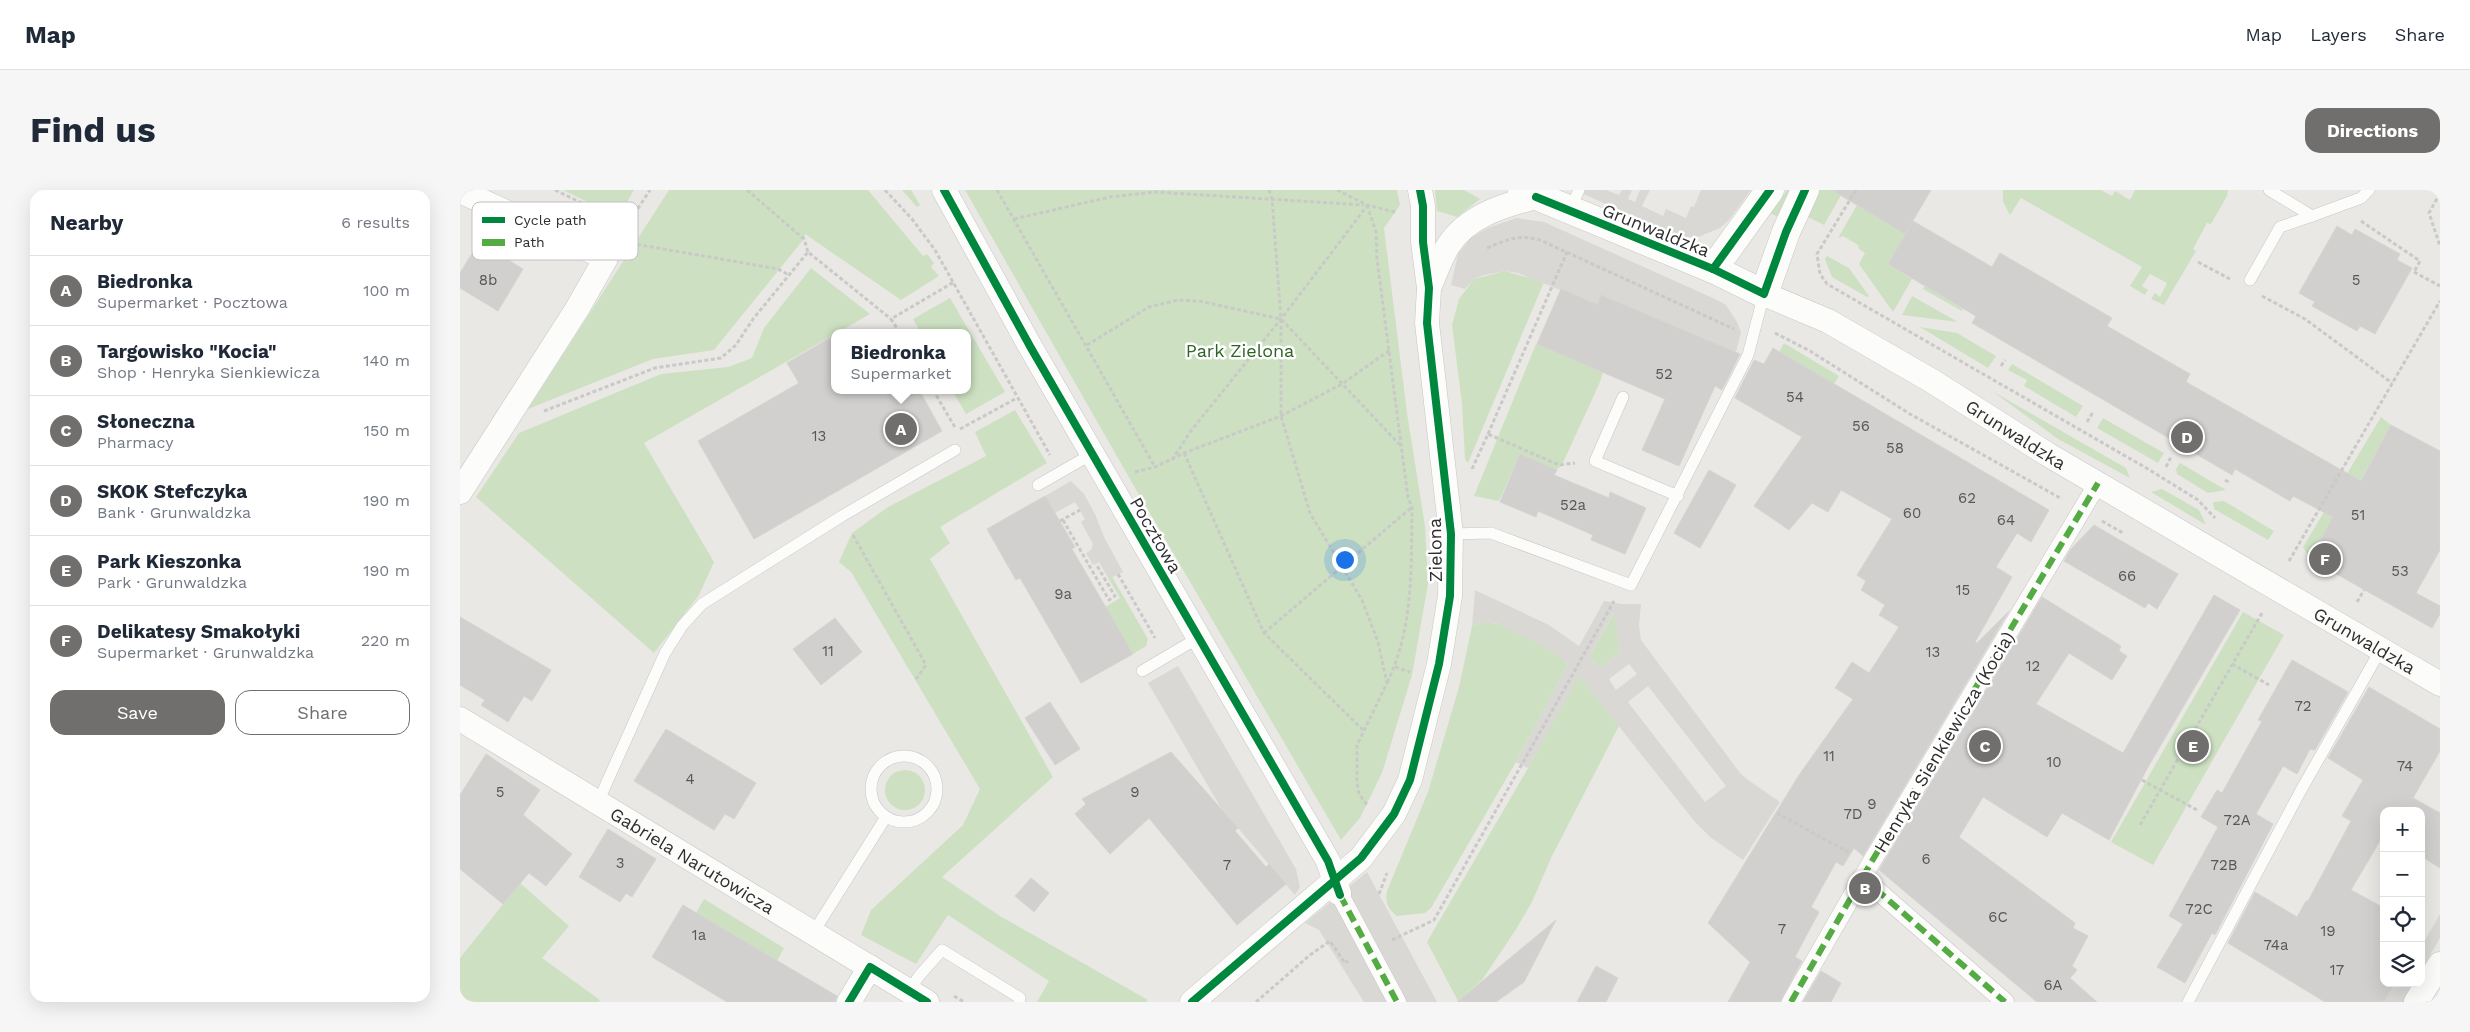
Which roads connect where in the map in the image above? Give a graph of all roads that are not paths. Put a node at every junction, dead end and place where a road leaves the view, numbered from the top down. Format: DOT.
graph roads {
  1 [pos="944,190"];
  2 [pos="1420,190"];
  3 [pos="1770,190"];
  4 [pos="1805,190"];
  5 [pos="2269,190"];
  6 [pos="2369,190"];
  7 [pos="460,191"];
  8 [pos="1529,193"];
  9 [pos="1574,200"];
  10 [pos="484,202"];
  11 [pos="2312,216"];
  12 [pos="605,260"];
  13 [pos="1713,269"];
  14 [pos="2250,280"];
  15 [pos="1429,288"];
  16 [pos="1764,294"];
  17 [pos="1623,397"];
  18 [pos="955,450"];
  19 [pos="1092,454"];
  20 [pos="2098,483"];
  21 [pos="1038,485"];
  22 [pos="460,492"];
  23 [pos="1678,496"];
  24 [pos="1452,534"];
  25 [pos="1198,638"];
  26 [pos="2381,649"];
  27 [pos="1142,671"];
  28 [pos="2440,684"];
  29 [pos="460,718"];
  30 [pos="598,802"];
  31 [pos="886,817"];
  32 [pos="1862,877"];
  33 [pos="1337,887"];
  34 [pos="813,932"];
  35 [pos="2440,964"];
  36 [pos="870,967"];
  37 [pos="918,997"];
  38 [pos="2423,1000"];
  39 [pos="849,1002"];
  40 [pos="1019,1002"];
  41 [pos="1192,1002"];
  42 [pos="1398,1002"];
  43 [pos="1791,1002"];
  44 [pos="2005,1002"];
  45 [pos="2188,1002"];
  1 -- 19 [label="street, Pocztowa"];
  2 -- 15 [label="street, Zielona"];
  3 -- 13 [label="street"];
  4 -- 16 [label="street"];
  5 -- 11 [label="lane"];
  6 -- 11 [label="lane"];
  7 -- 10 [label="street"];
  8 -- 9 [label="street, Grunwaldzka"];
  8 -- 15 [label="street, Zielona"];
  9 -- 13 [label="street, Grunwaldzka"];
  11 -- 14 [label="lane"];
  12 -- 22 [label="street"];
  13 -- 16 [label="street, Grunwaldzka"];
  15 -- 24 [label="street, Zielona"];
  16 -- 20 [label="street, Grunwaldzka"];
  16 -- 23 [label="lane"];
  17 -- 23 [label="lane"];
  18 -- 30 [label="lane"];
  19 -- 21 [label="lane"];
  19 -- 25 [label="street, Pocztowa"];
  20 -- 26 [label="street, Grunwaldzka"];
  20 -- 32 [label="street, Henryka Sienkiewicza (Kocia)"];
  23 -- 24 [label="lane"];
  24 -- 33 [label="street, Zielona"];
  25 -- 27 [label="lane"];
  25 -- 33 [label="street, Pocztowa"];
  26 -- 28 [label="street, Grunwaldzka"];
  26 -- 45 [label="lane"];
  29 -- 30 [label="street, Gabriela Narutowicza"];
  30 -- 34 [label="street, Gabriela Narutowicza"];
  31 -- 31 [label="lane"];
  31 -- 34 [label="lane"];
  32 -- 43 [label="street, Henryka Sienkiewicza (Kocia)"];
  32 -- 44 [label="street"];
  33 -- 41 [label="street"];
  33 -- 42 [label="street, Pocztowa"];
  34 -- 36 [label="street, Gabriela Narutowicza"];
  35 -- 38 [label="street"];
  36 -- 37 [label="street, Gabriela Narutowicza"];
  36 -- 39 [label="street"];
  37 -- 40 [label="lane"];
}
